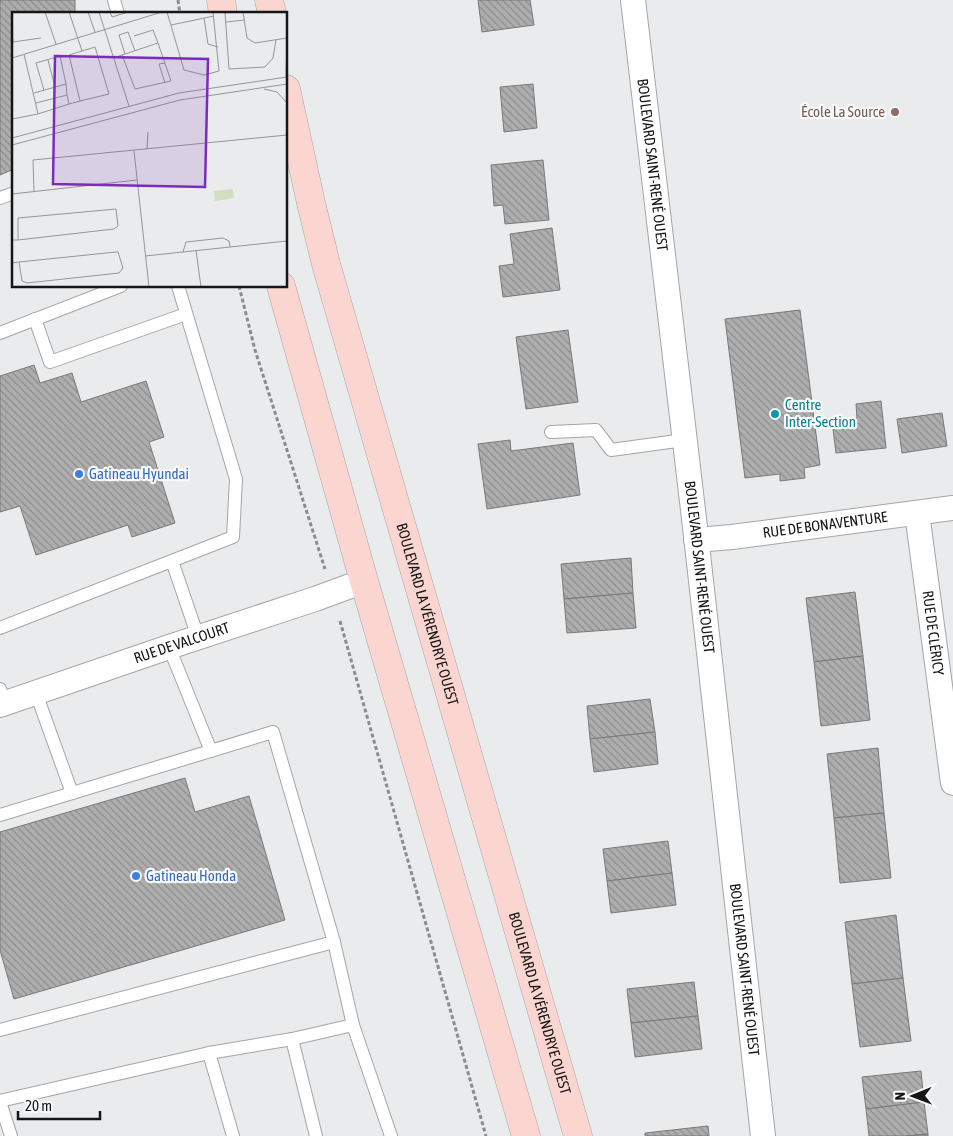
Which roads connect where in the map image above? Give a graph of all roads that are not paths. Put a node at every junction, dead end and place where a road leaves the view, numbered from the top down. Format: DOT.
graph roads {
  1 [pos="633,0"];
  2 [pos="288,98"];
  3 [pos="12,194"];
  4 [pos="0,198"];
  5 [pos="116,288"];
  6 [pos="179,288"];
  7 [pos="282,288"];
  8 [pos="186,314"];
  9 [pos="35,320"];
  10 [pos="0,333"];
  11 [pos="551,432"];
  12 [pos="684,440"];
  13 [pos="953,508"];
  14 [pos="917,513"];
  15 [pos="696,540"];
  16 [pos="172,561"];
  17 [pos="364,581"];
  18 [pos="0,628"];
  19 [pos="198,637"];
  20 [pos="169,647"];
  21 [pos="36,693"];
  22 [pos="2,699"];
  23 [pos="211,751"];
  24 [pos="953,783"];
  25 [pos="72,793"];
  26 [pos="0,814"];
  27 [pos="334,942"];
  28 [pos="353,1026"];
  29 [pos="0,1030"];
  30 [pos="292,1039"];
  31 [pos="209,1053"];
  32 [pos="0,1101"];
  33 [pos="230,1135"];
  34 [pos="11,1136"];
  35 [pos="316,1136"];
  36 [pos="391,1136"];
  37 [pos="526,1136"];
  38 [pos="578,1136"];
  39 [pos="762,1136"];
  1 -- 12 [label="street, BOULEVARD SAINT-RENÉ OUEST"];
  2 -- 38 [label="main road, BOULEVARD LA VÉRENDRYE OUEST"];
  3 -- 4 [label="lane"];
  5 -- 9 [label="lane"];
  6 -- 8 [label="lane"];
  7 -- 17 [label="main road"];
  8 -- 9 [label="lane"];
  8 -- 16 [label="lane"];
  9 -- 10 [label="lane"];
  11 -- 12 [label="lane"];
  12 -- 15 [label="street, BOULEVARD SAINT-RENÉ OUEST"];
  13 -- 14 [label="street, RUE DE BONAVENTURE"];
  14 -- 15 [label="street, RUE DE BONAVENTURE"];
  14 -- 24 [label="street, RUE DE CLÉRICY"];
  15 -- 39 [label="street, BOULEVARD SAINT-RENÉ OUEST"];
  16 -- 18 [label="lane"];
  16 -- 19 [label="lane"];
  17 -- 19 [label="street, RUE DE VALCOURT"];
  17 -- 37 [label="main road"];
  19 -- 20 [label="street, RUE DE VALCOURT"];
  20 -- 21 [label="street, RUE DE VALCOURT"];
  20 -- 23 [label="lane"];
  21 -- 22 [label="street, RUE DE VALCOURT"];
  21 -- 25 [label="lane"];
  23 -- 25 [label="lane"];
  23 -- 27 [label="lane"];
  25 -- 26 [label="lane"];
  27 -- 28 [label="lane"];
  27 -- 29 [label="lane"];
  28 -- 30 [label="lane"];
  28 -- 36 [label="lane"];
  30 -- 31 [label="lane"];
  30 -- 35 [label="lane"];
  31 -- 32 [label="lane"];
  31 -- 33 [label="lane"];
  32 -- 34 [label="lane"];
}
